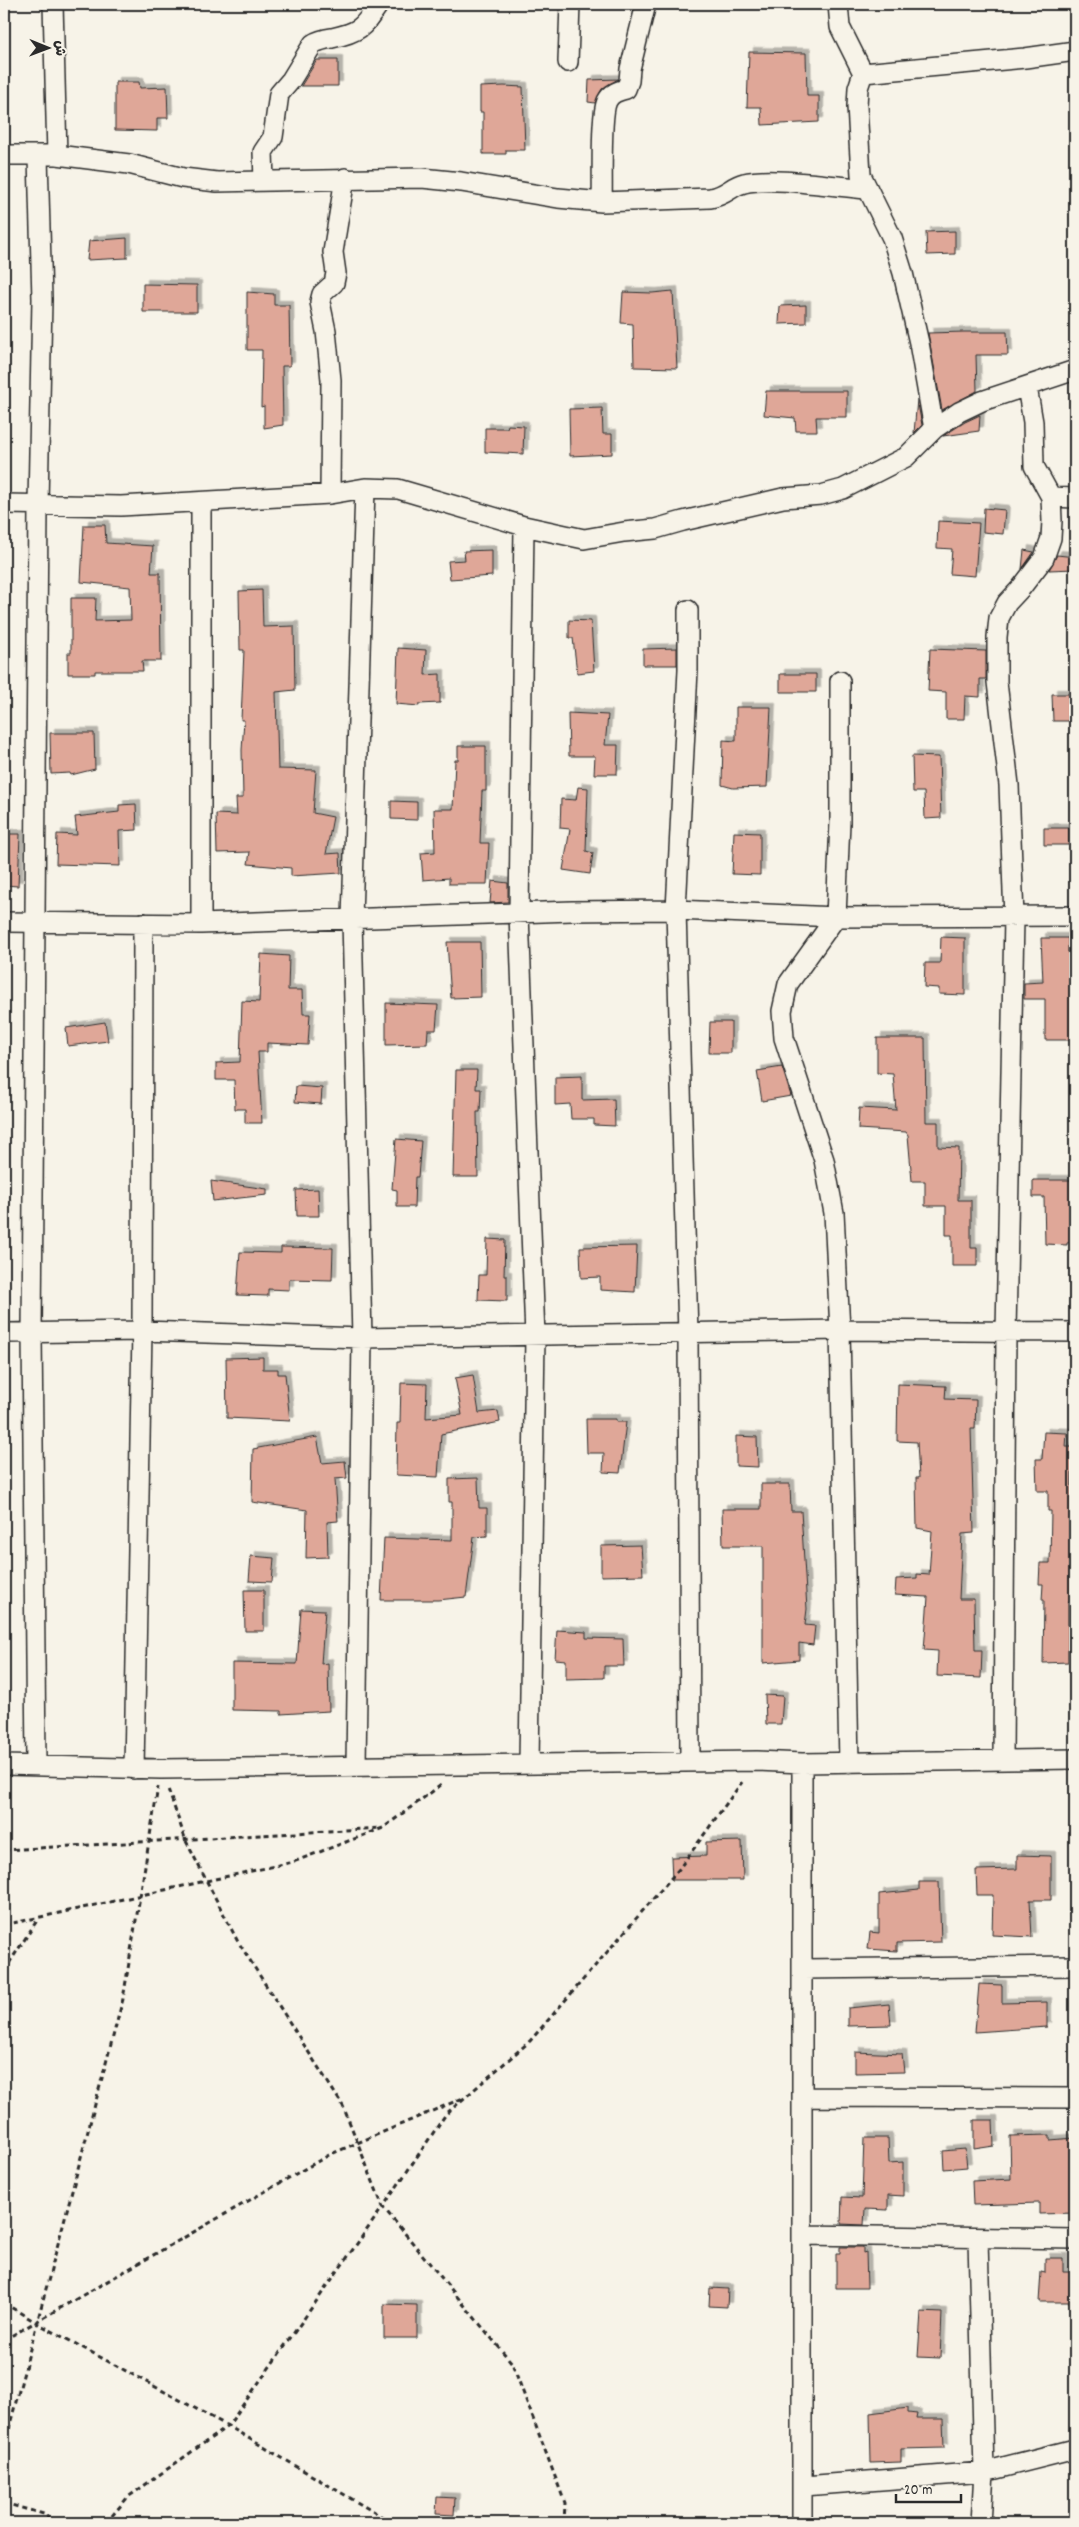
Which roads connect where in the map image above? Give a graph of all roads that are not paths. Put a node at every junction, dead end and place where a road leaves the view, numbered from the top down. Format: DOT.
graph roads {
  1 [pos="53,4"];
  2 [pos="379,4"];
  3 [pos="570,4"];
  4 [pos="646,4"];
  5 [pos="838,4"];
  6 [pos="1075,51"];
  7 [pos="568,62"];
  8 [pos="863,73"];
  9 [pos="4,155"];
  10 [pos="57,155"];
  11 [pos="38,156"];
  12 [pos="345,178"];
  13 [pos="264,181"];
  14 [pos="868,189"];
  15 [pos="602,202"];
  16 [pos="1075,370"];
  17 [pos="1027,387"];
  18 [pos="934,429"];
  19 [pos="365,488"];
  20 [pos="330,494"];
  21 [pos="1051,497"];
  22 [pos="1075,498"];
  23 [pos="200,502"];
  24 [pos="4,504"];
  25 [pos="38,504"];
  26 [pos="524,526"];
  27 [pos="688,610"];
  28 [pos="840,681"];
  29 [pos="676,910"];
  30 [pos="519,914"];
  31 [pos="1075,916"];
  32 [pos="836,917"];
  33 [pos="1014,918"];
  34 [pos="352,919"];
  35 [pos="4,922"];
  36 [pos="34,923"];
  37 [pos="143,923"];
  38 [pos="201,924"];
  39 [pos="840,1330"];
  40 [pos="142,1331"];
  41 [pos="32,1332"];
  42 [pos="1006,1332"];
  43 [pos="1075,1332"];
  44 [pos="4,1333"];
  45 [pos="688,1334"];
  46 [pos="535,1336"];
  47 [pos="362,1338"];
  48 [pos="1075,1759"];
  49 [pos="1003,1760"];
  50 [pos="690,1762"];
  51 [pos="802,1763"];
  52 [pos="850,1763"];
  53 [pos="529,1764"];
  54 [pos="4,1765"];
  55 [pos="36,1765"];
  56 [pos="356,1765"];
  57 [pos="134,1769"];
  58 [pos="1075,1966"];
  59 [pos="803,1969"];
  60 [pos="802,2097"];
  61 [pos="1075,2098"];
  62 [pos="803,2236"];
  63 [pos="978,2238"];
  64 [pos="1075,2239"];
  65 [pos="1075,2449"];
  66 [pos="984,2472"];
  67 [pos="804,2486"];
  68 [pos="802,2523"];
  69 [pos="981,2523"];
  1 -- 10 [label="street"];
  2 -- 13 [label="street"];
  3 -- 7 [label="street"];
  4 -- 15 [label="street"];
  5 -- 8 [label="street"];
  6 -- 8 [label="street"];
  8 -- 14 [label="street"];
  9 -- 11 [label="street"];
  10 -- 11 [label="street"];
  10 -- 13 [label="street"];
  11 -- 25 [label="street"];
  12 -- 13 [label="street"];
  12 -- 15 [label="street"];
  12 -- 20 [label="street"];
  14 -- 15 [label="street"];
  14 -- 18 [label="street"];
  16 -- 17 [label="street"];
  17 -- 18 [label="street"];
  17 -- 21 [label="street"];
  18 -- 26 [label="street"];
  19 -- 20 [label="street"];
  19 -- 26 [label="street"];
  19 -- 34 [label="street"];
  20 -- 23 [label="street"];
  21 -- 22 [label="street"];
  21 -- 33 [label="street"];
  23 -- 25 [label="street"];
  23 -- 38 [label="street"];
  24 -- 25 [label="street"];
  25 -- 36 [label="street"];
  26 -- 30 [label="street"];
  27 -- 29 [label="street"];
  28 -- 32 [label="street"];
  29 -- 30 [label="street"];
  29 -- 32 [label="street"];
  29 -- 45 [label="street"];
  30 -- 34 [label="street"];
  30 -- 46 [label="street"];
  31 -- 33 [label="street"];
  32 -- 33 [label="street"];
  32 -- 39 [label="street"];
  33 -- 42 [label="street"];
  34 -- 38 [label="street"];
  34 -- 47 [label="street"];
  35 -- 36 [label="street"];
  36 -- 37 [label="street"];
  36 -- 41 [label="street"];
  37 -- 38 [label="street"];
  37 -- 40 [label="street"];
  39 -- 42 [label="street"];
  39 -- 45 [label="street"];
  39 -- 52 [label="street"];
  40 -- 41 [label="street"];
  40 -- 47 [label="street"];
  40 -- 57 [label="street"];
  41 -- 44 [label="street"];
  41 -- 55 [label="street"];
  42 -- 43 [label="street"];
  42 -- 49 [label="street"];
  45 -- 46 [label="street"];
  45 -- 50 [label="street"];
  46 -- 47 [label="street"];
  46 -- 53 [label="street"];
  47 -- 56 [label="street"];
  48 -- 49 [label="street"];
  49 -- 52 [label="street"];
  50 -- 51 [label="street"];
  50 -- 53 [label="street"];
  51 -- 52 [label="street"];
  51 -- 59 [label="street"];
  53 -- 56 [label="street"];
  54 -- 55 [label="street"];
  55 -- 57 [label="street"];
  56 -- 57 [label="street"];
  58 -- 59 [label="street"];
  59 -- 60 [label="street"];
  60 -- 61 [label="street"];
  60 -- 62 [label="street"];
  62 -- 63 [label="street"];
  62 -- 67 [label="street"];
  63 -- 64 [label="street"];
  63 -- 66 [label="street"];
  65 -- 66 [label="street"];
  66 -- 67 [label="street"];
  66 -- 69 [label="street"];
  67 -- 68 [label="street"];
}
